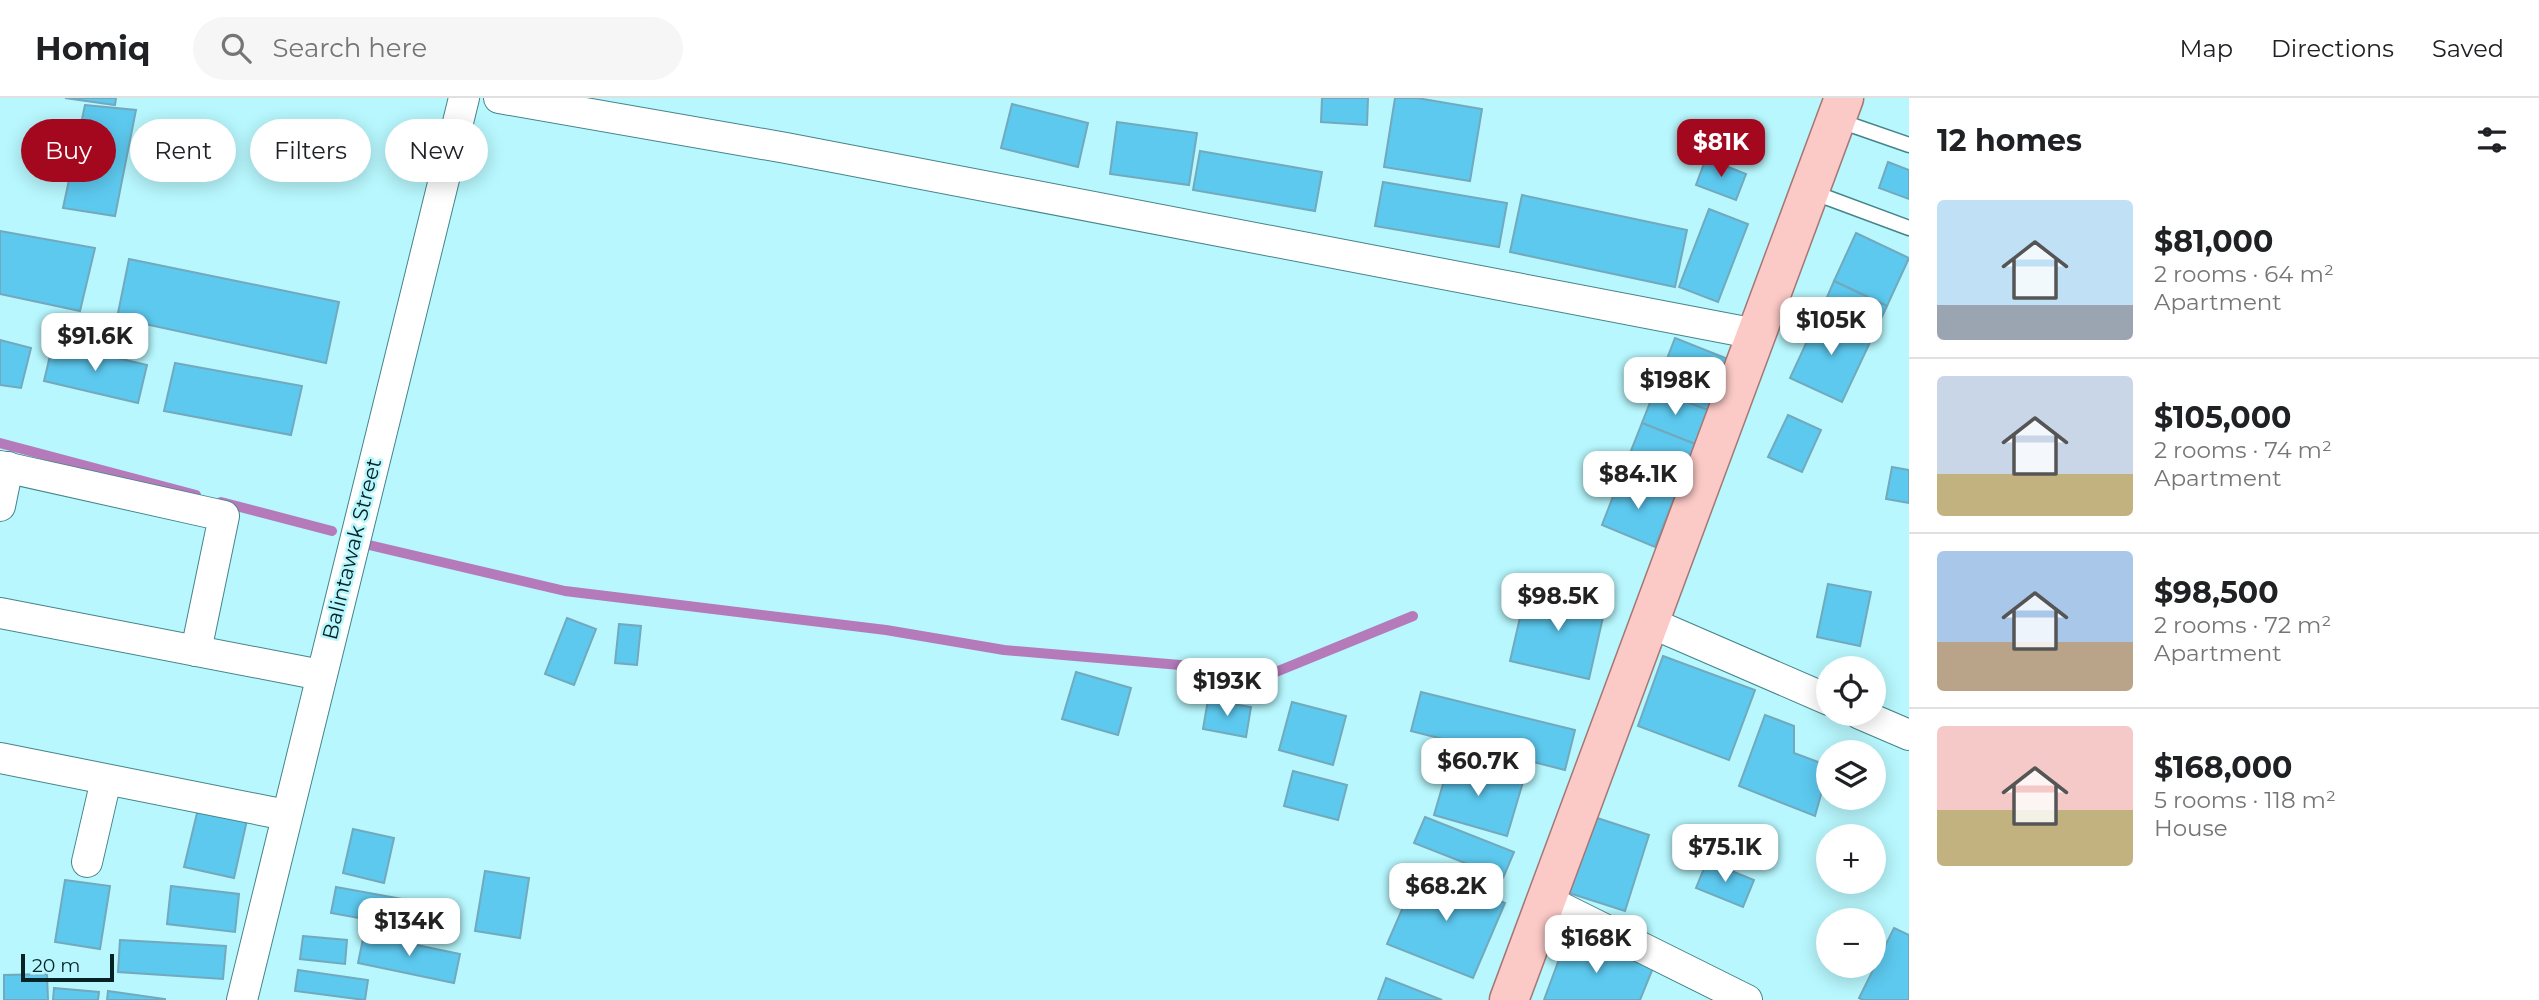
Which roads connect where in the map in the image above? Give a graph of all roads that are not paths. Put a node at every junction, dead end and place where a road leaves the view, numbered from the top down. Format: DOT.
graph roads {
  1 [pos="464,98"];
  2 [pos="499,98"];
  3 [pos="1840,109"];
  4 [pos="1909,145"];
  5 [pos="1809,191"];
  6 [pos="1909,228"];
  7 [pos="1756,334"];
  8 [pos="4,466"];
  9 [pos="0,506"];
  10 [pos="0,613"];
  11 [pos="1649,622"];
  12 [pos="197,650"];
  13 [pos="321,675"];
  14 [pos="1816,694"];
  15 [pos="1886,725"];
  16 [pos="1909,735"];
  17 [pos="0,758"];
  18 [pos="106,780"];
  19 [pos="286,815"];
  20 [pos="87,862"];
  21 [pos="1546,900"];
  22 [pos="242,1000"];
  23 [pos="1509,1000"];
  24 [pos="1747,1000"];
  1 -- 13 [label="street, Balintawak Street"];
  2 -- 7 [label="street"];
  3 -- 4 [label="lane"];
  3 -- 5 [label="main road"];
  5 -- 6 [label="lane"];
  5 -- 7 [label="main road"];
  7 -- 11 [label="main road"];
  8 -- 9 [label="street"];
  8 -- 12 [label="street"];
  10 -- 12 [label="street"];
  11 -- 14 [label="street"];
  11 -- 21 [label="main road"];
  12 -- 13 [label="street"];
  13 -- 19 [label="street, Balintawak Street"];
  15 -- 16 [label="street"];
  17 -- 18 [label="street"];
  18 -- 19 [label="street"];
  18 -- 20 [label="street"];
  19 -- 22 [label="street, Balintawak Street"];
  21 -- 23 [label="main road"];
  21 -- 24 [label="street"];
}
